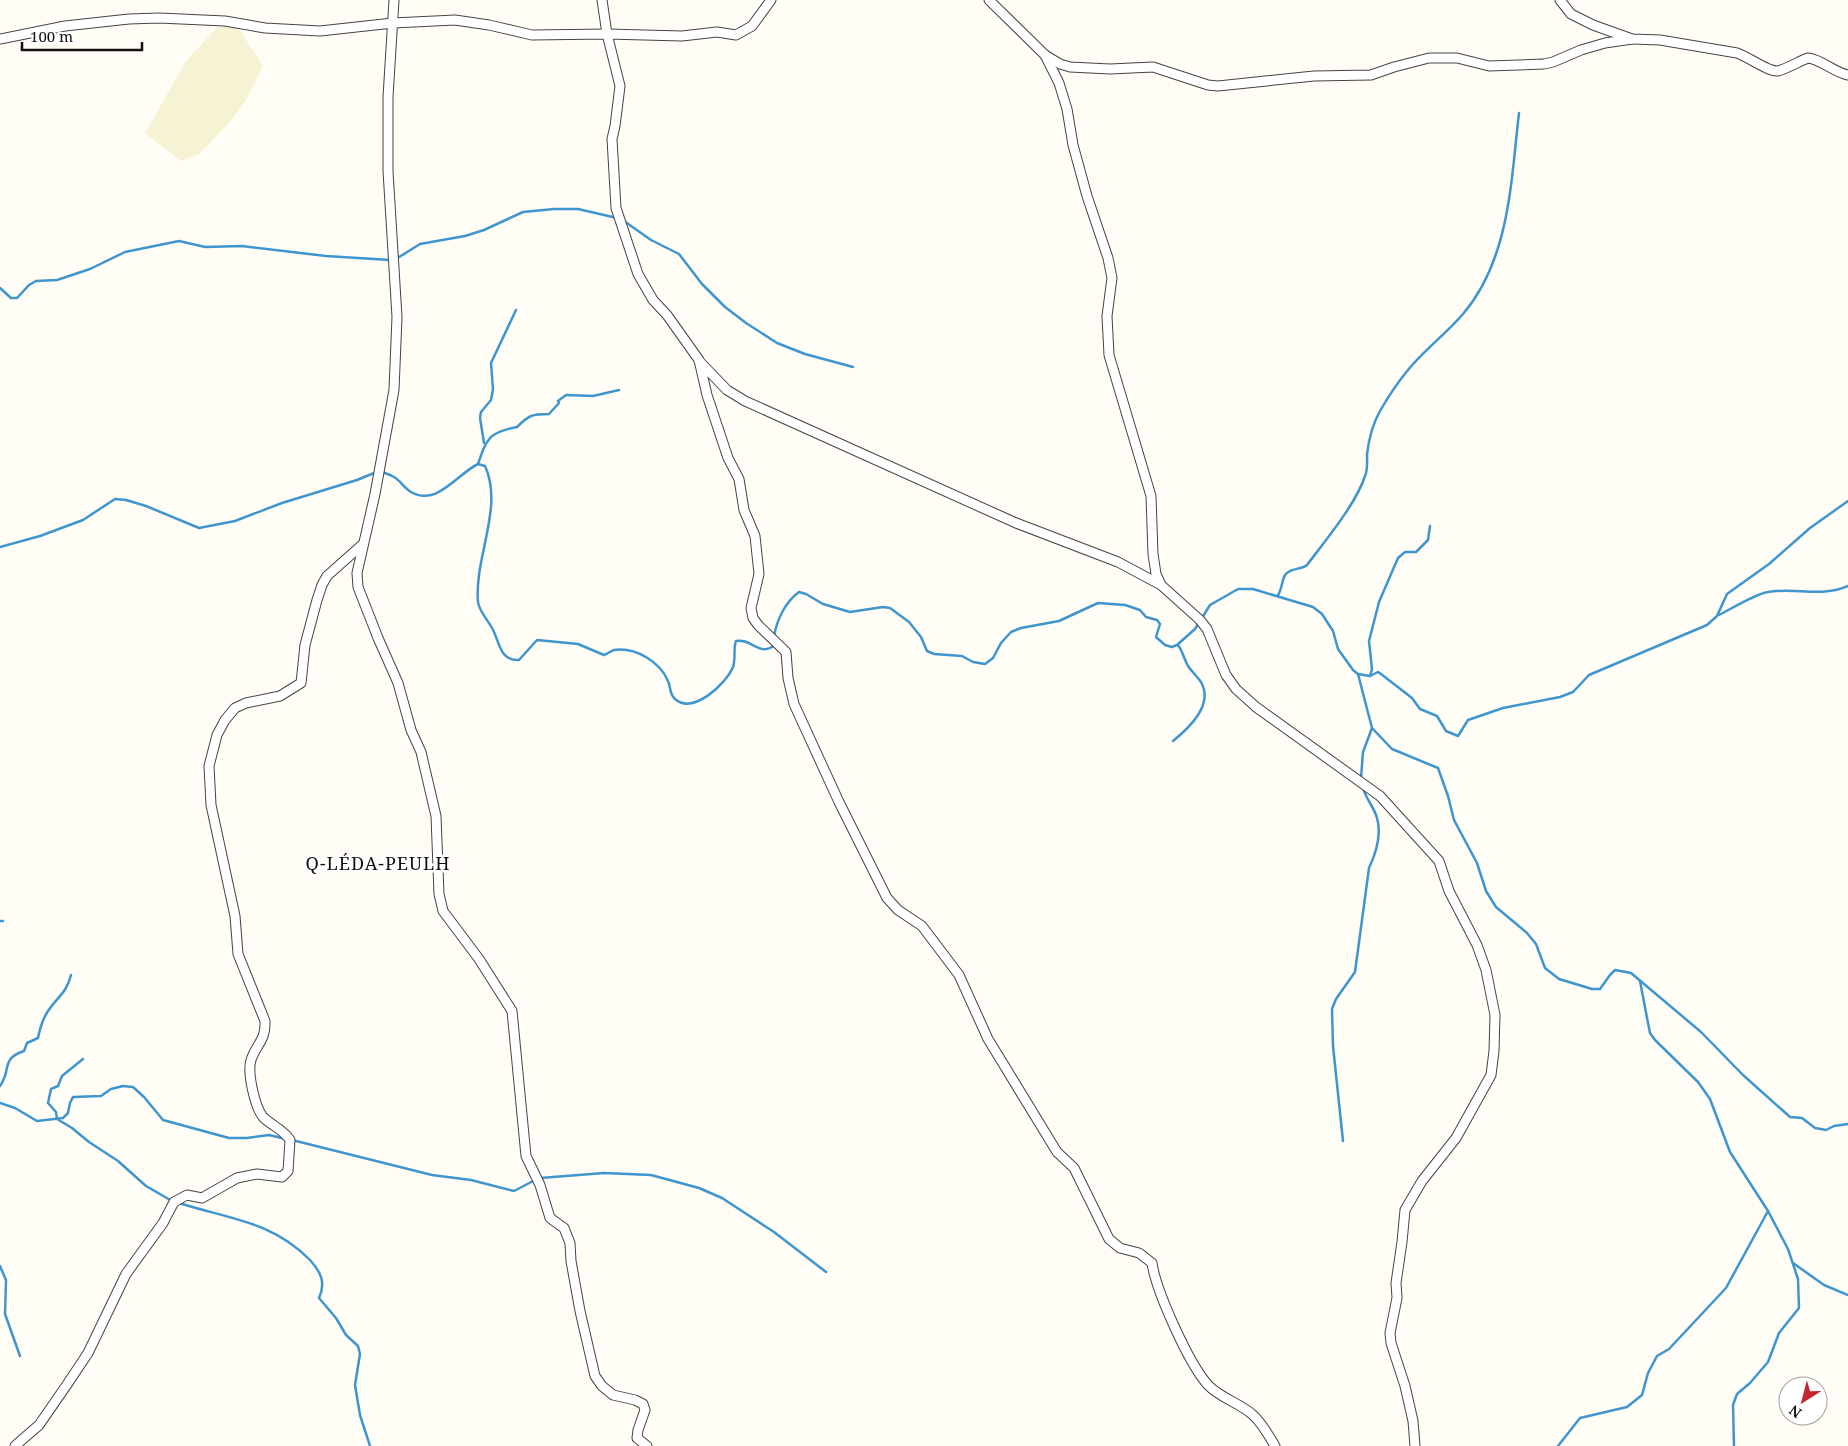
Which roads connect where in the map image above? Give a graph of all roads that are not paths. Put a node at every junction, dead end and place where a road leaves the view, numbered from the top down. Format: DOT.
graph roads {
  1 [pos="394,0"];
  2 [pos="602,0"];
  3 [pos="772,0"];
  4 [pos="989,0"];
  5 [pos="1560,0"];
  6 [pos="393,23"];
  7 [pos="607,34"];
  8 [pos="0,39"];
  9 [pos="1632,39"];
  10 [pos="1045,55"];
  11 [pos="1848,75"];
  12 [pos="699,360"];
  13 [pos="364,544"];
  14 [pos="1161,585"];
  15 [pos="15,1446"];
  16 [pos="647,1446"];
  17 [pos="1276,1446"];
  18 [pos="1415,1446"];
  1 -- 6 [label="street"];
  2 -- 7 [label="street"];
  3 -- 7 [label="street"];
  4 -- 10 [label="street"];
  5 -- 9 [label="street"];
  6 -- 7 [label="street"];
  6 -- 8 [label="street"];
  6 -- 13 [label="street"];
  7 -- 12 [label="street"];
  9 -- 10 [label="street"];
  9 -- 11 [label="street"];
  10 -- 14 [label="street"];
  12 -- 14 [label="street"];
  12 -- 17 [label="street"];
  13 -- 15 [label="street"];
  13 -- 16 [label="street"];
  14 -- 18 [label="street"];
}
